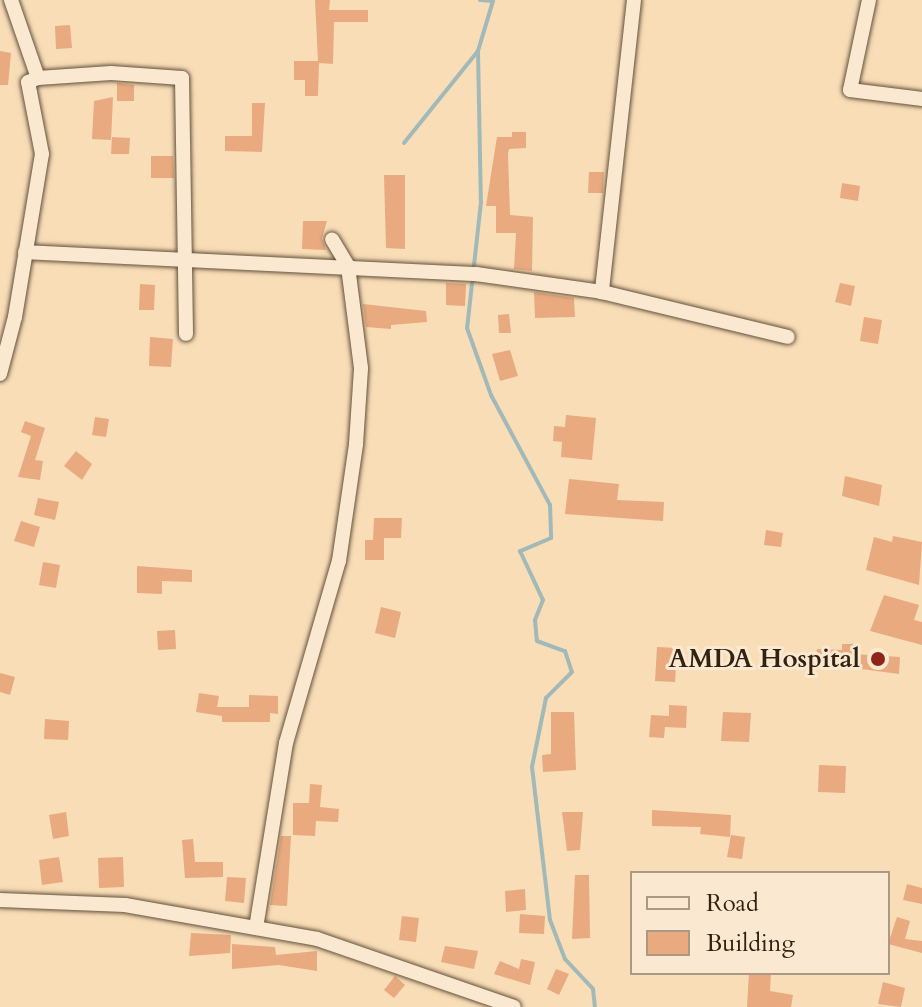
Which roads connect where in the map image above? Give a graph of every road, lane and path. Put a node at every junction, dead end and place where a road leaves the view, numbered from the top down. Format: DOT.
graph roads {
  1 [pos="11,0"];
  2 [pos="634,0"];
  3 [pos="869,0"];
  4 [pos="38,78"];
  5 [pos="922,99"];
  6 [pos="332,239"];
  7 [pos="25,252"];
  8 [pos="187,258"];
  9 [pos="348,266"];
  10 [pos="602,292"];
  11 [pos="186,334"];
  12 [pos="788,337"];
  13 [pos="0,374"];
  14 [pos="0,900"];
  15 [pos="256,928"];
  16 [pos="514,1007"];
  1 -- 4 [label="street"];
  2 -- 10 [label="street"];
  3 -- 5 [label="street"];
  4 -- 7 [label="street"];
  4 -- 8 [label="street"];
  6 -- 9 [label="street"];
  7 -- 8 [label="street"];
  7 -- 13 [label="street"];
  8 -- 9 [label="street"];
  8 -- 11 [label="street"];
  9 -- 10 [label="street"];
  9 -- 15 [label="street"];
  10 -- 12 [label="street"];
  14 -- 15 [label="street"];
  15 -- 16 [label="street"];
}
